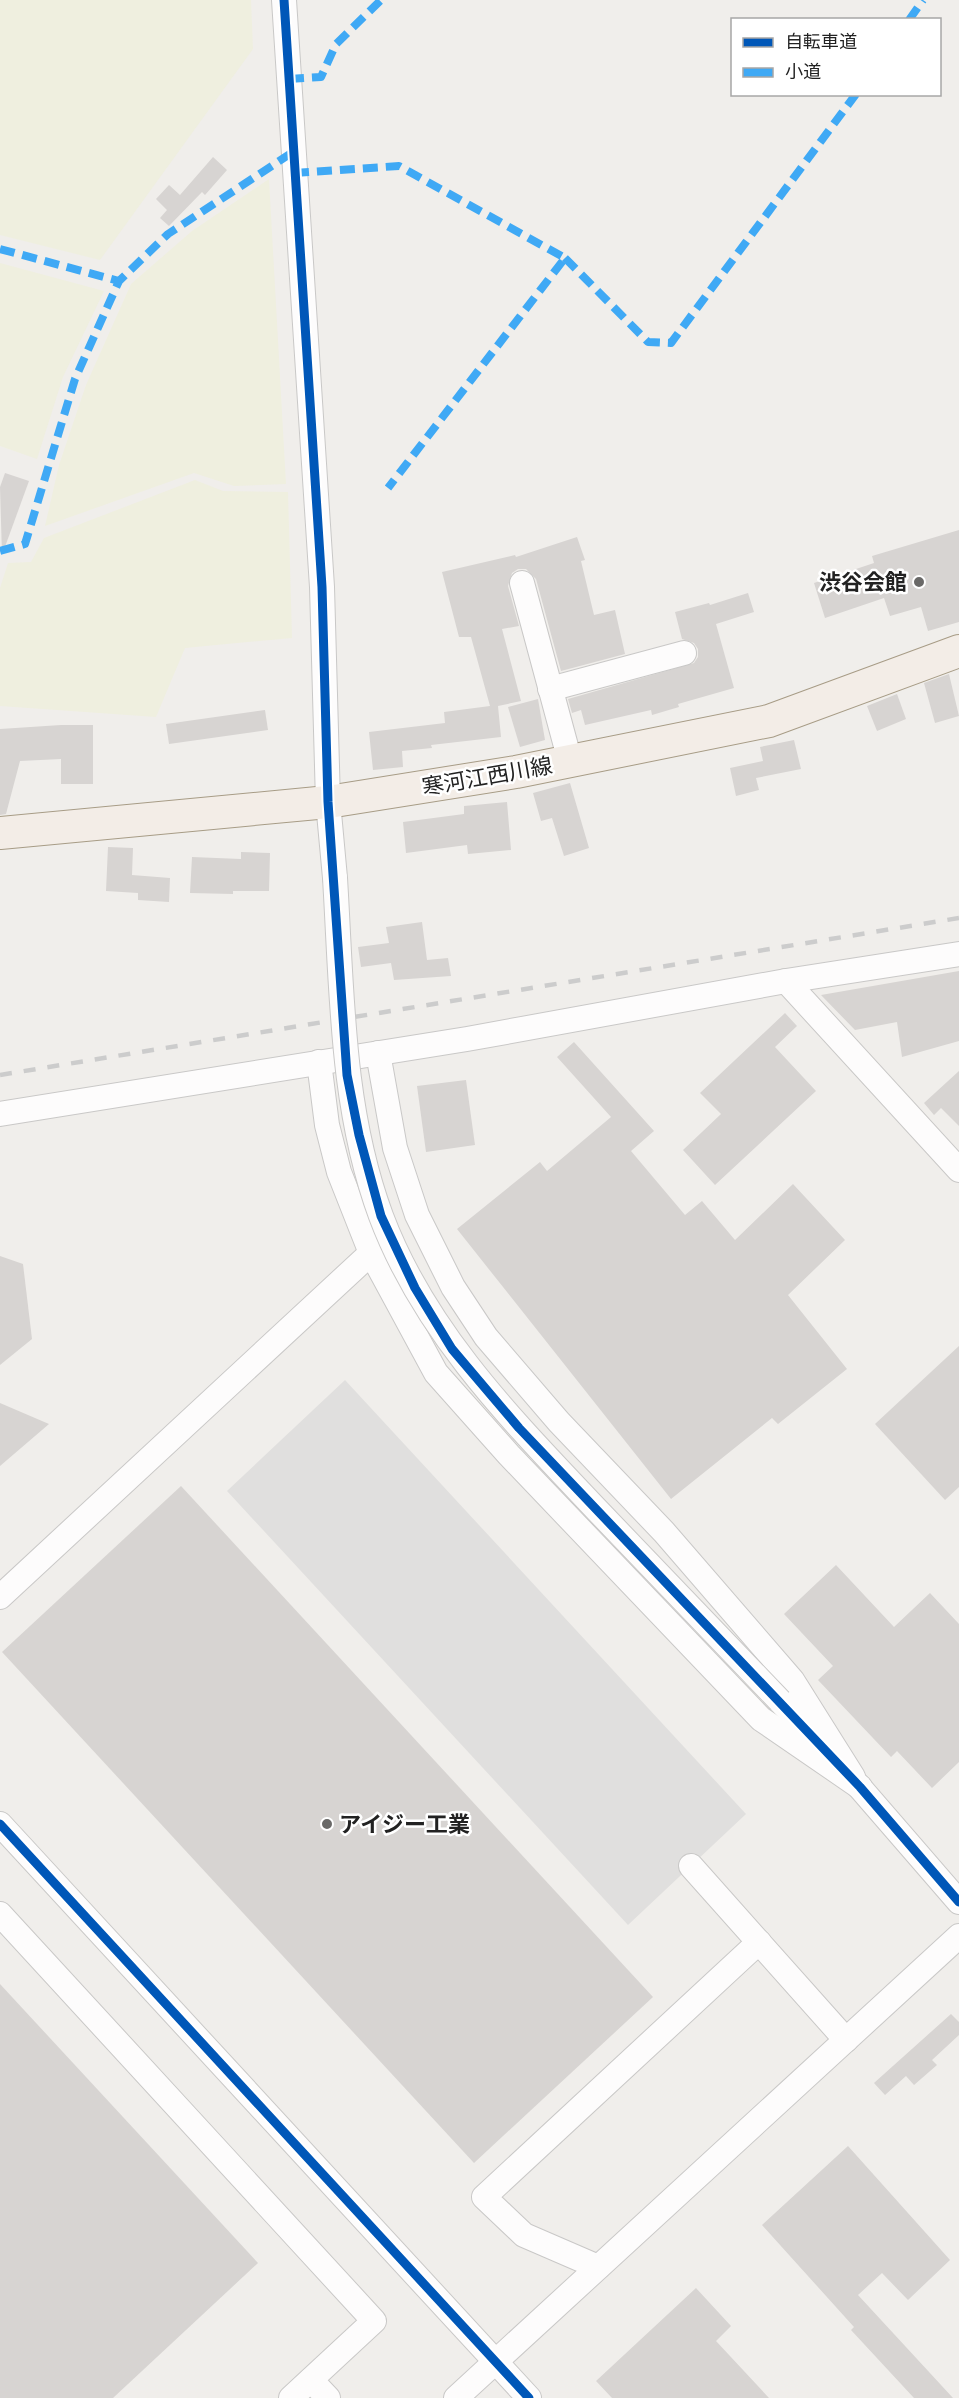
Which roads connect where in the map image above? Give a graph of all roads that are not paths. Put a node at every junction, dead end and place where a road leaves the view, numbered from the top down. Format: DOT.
graph roads {
  1 [pos="284,0"];
  2 [pos="522,583"];
  3 [pos="959,651"];
  4 [pos="684,652"];
  5 [pos="550,689"];
  6 [pos="570,761"];
  7 [pos="328,802"];
  8 [pos="0,833"];
  9 [pos="959,954"];
  10 [pos="786,981"];
  11 [pos="378,1053"];
  12 [pos="319,1062"];
  13 [pos="0,1114"];
  14 [pos="959,1170"];
  15 [pos="371,1253"];
  16 [pos="0,1597"];
  17 [pos="860,1787"];
  18 [pos="0,1824"];
  19 [pos="691,1866"];
  20 [pos="959,1902"];
  21 [pos="0,1914"];
  22 [pos="959,1936"];
  23 [pos="759,1942"];
  24 [pos="846,2040"];
  25 [pos="598,2267"];
  26 [pos="495,2361"];
  27 [pos="311,2380"];
  28 [pos="291,2398"];
  29 [pos="328,2398"];
  30 [pos="456,2398"];
  31 [pos="529,2398"];
  1 -- 7 [label="street"];
  2 -- 5 [label="street"];
  3 -- 6 [label="main road, 寒河江西川線"];
  4 -- 5 [label="street"];
  5 -- 6 [label="street"];
  6 -- 7 [label="main road, 寒河江西川線"];
  7 -- 8 [label="main road, 寒河江西川線"];
  7 -- 17 [label="street, bridge"];
  9 -- 10 [label="street"];
  10 -- 11 [label="street"];
  10 -- 14 [label="street"];
  11 -- 12 [label="street"];
  11 -- 17 [label="street"];
  12 -- 13 [label="street"];
  12 -- 15 [label="street"];
  15 -- 16 [label="street"];
  15 -- 17 [label="street"];
  17 -- 20 [label="street"];
  18 -- 26 [label="street"];
  19 -- 23 [label="street"];
  21 -- 27 [label="street"];
  22 -- 24 [label="street"];
  23 -- 24 [label="street"];
  23 -- 25 [label="street"];
  24 -- 25 [label="street"];
  25 -- 26 [label="street"];
  26 -- 30 [label="street"];
  26 -- 31 [label="street"];
  27 -- 28 [label="street"];
  27 -- 29 [label="street"];
}
